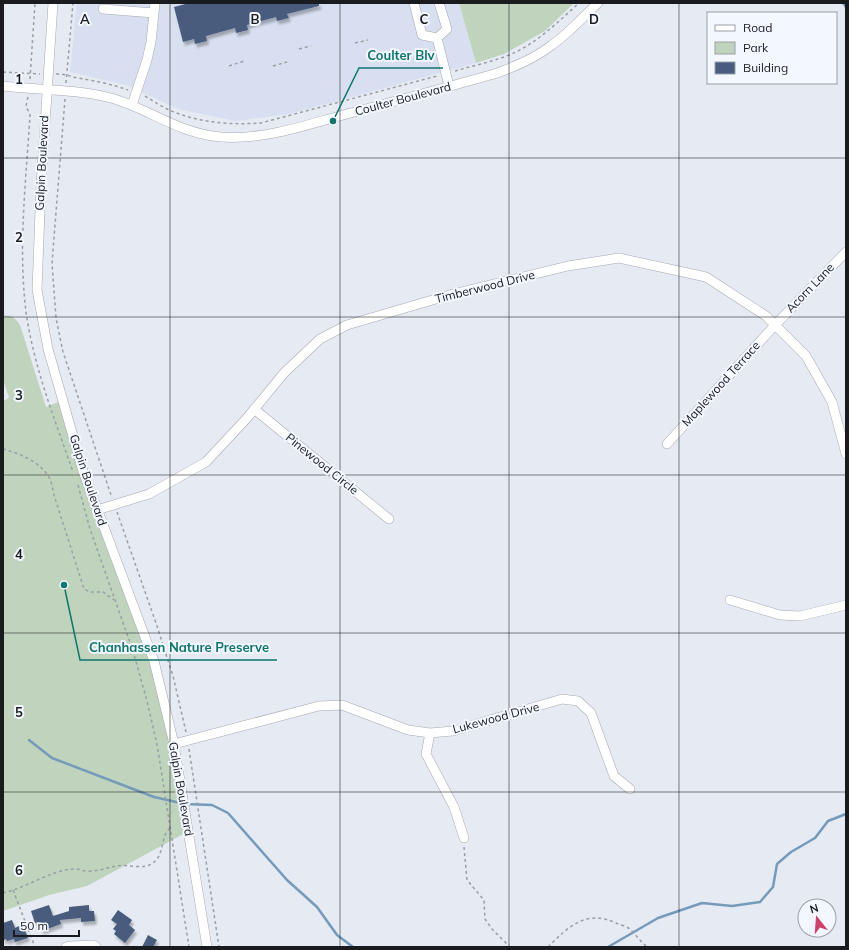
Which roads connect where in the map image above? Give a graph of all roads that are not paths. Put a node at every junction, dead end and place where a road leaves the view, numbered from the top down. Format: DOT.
graph roads {
  1 [pos="53,3"];
  2 [pos="155,3"];
  3 [pos="414,3"];
  4 [pos="439,3"];
  5 [pos="598,3"];
  6 [pos="103,9"];
  7 [pos="154,13"];
  8 [pos="436,38"];
  9 [pos="3,86"];
  10 [pos="449,86"];
  11 [pos="46,90"];
  12 [pos="132,105"];
  13 [pos="846,252"];
  14 [pos="775,325"];
  15 [pos="254,409"];
  16 [pos="667,444"];
  17 [pos="846,454"];
  18 [pos="97,510"];
  19 [pos="389,519"];
  20 [pos="730,600"];
  21 [pos="846,605"];
  22 [pos="430,733"];
  23 [pos="174,744"];
  24 [pos="630,789"];
  25 [pos="464,838"];
  26 [pos="66,947"];
  27 [pos="96,947"];
  28 [pos="207,947"];
  1 -- 11 [label="street, Galpin Boulevard"];
  2 -- 7 [label="street"];
  3 -- 8 [label="street"];
  4 -- 8 [label="street"];
  5 -- 10 [label="street, Coulter Boulevard"];
  6 -- 7 [label="street"];
  7 -- 12 [label="street"];
  8 -- 10 [label="street"];
  9 -- 11 [label="street, Coulter Boulevard"];
  10 -- 12 [label="street, Coulter Boulevard"];
  11 -- 12 [label="street, Coulter Boulevard"];
  11 -- 18 [label="street, Galpin Boulevard"];
  13 -- 14 [label="street, Acorn Lane"];
  14 -- 15 [label="street, Timberwood Drive"];
  14 -- 16 [label="street, Maplewood Terrace"];
  14 -- 17 [label="street, Timberwood Drive"];
  15 -- 18 [label="street, Timberwood Drive"];
  15 -- 19 [label="street, Pinewood Circle"];
  18 -- 23 [label="street, Galpin Boulevard"];
  20 -- 21 [label="street"];
  22 -- 23 [label="street, Lukewood Drive"];
  22 -- 24 [label="street, Lukewood Drive"];
  22 -- 25 [label="street"];
  23 -- 28 [label="street, Galpin Boulevard"];
  26 -- 27 [label="street"];
}
